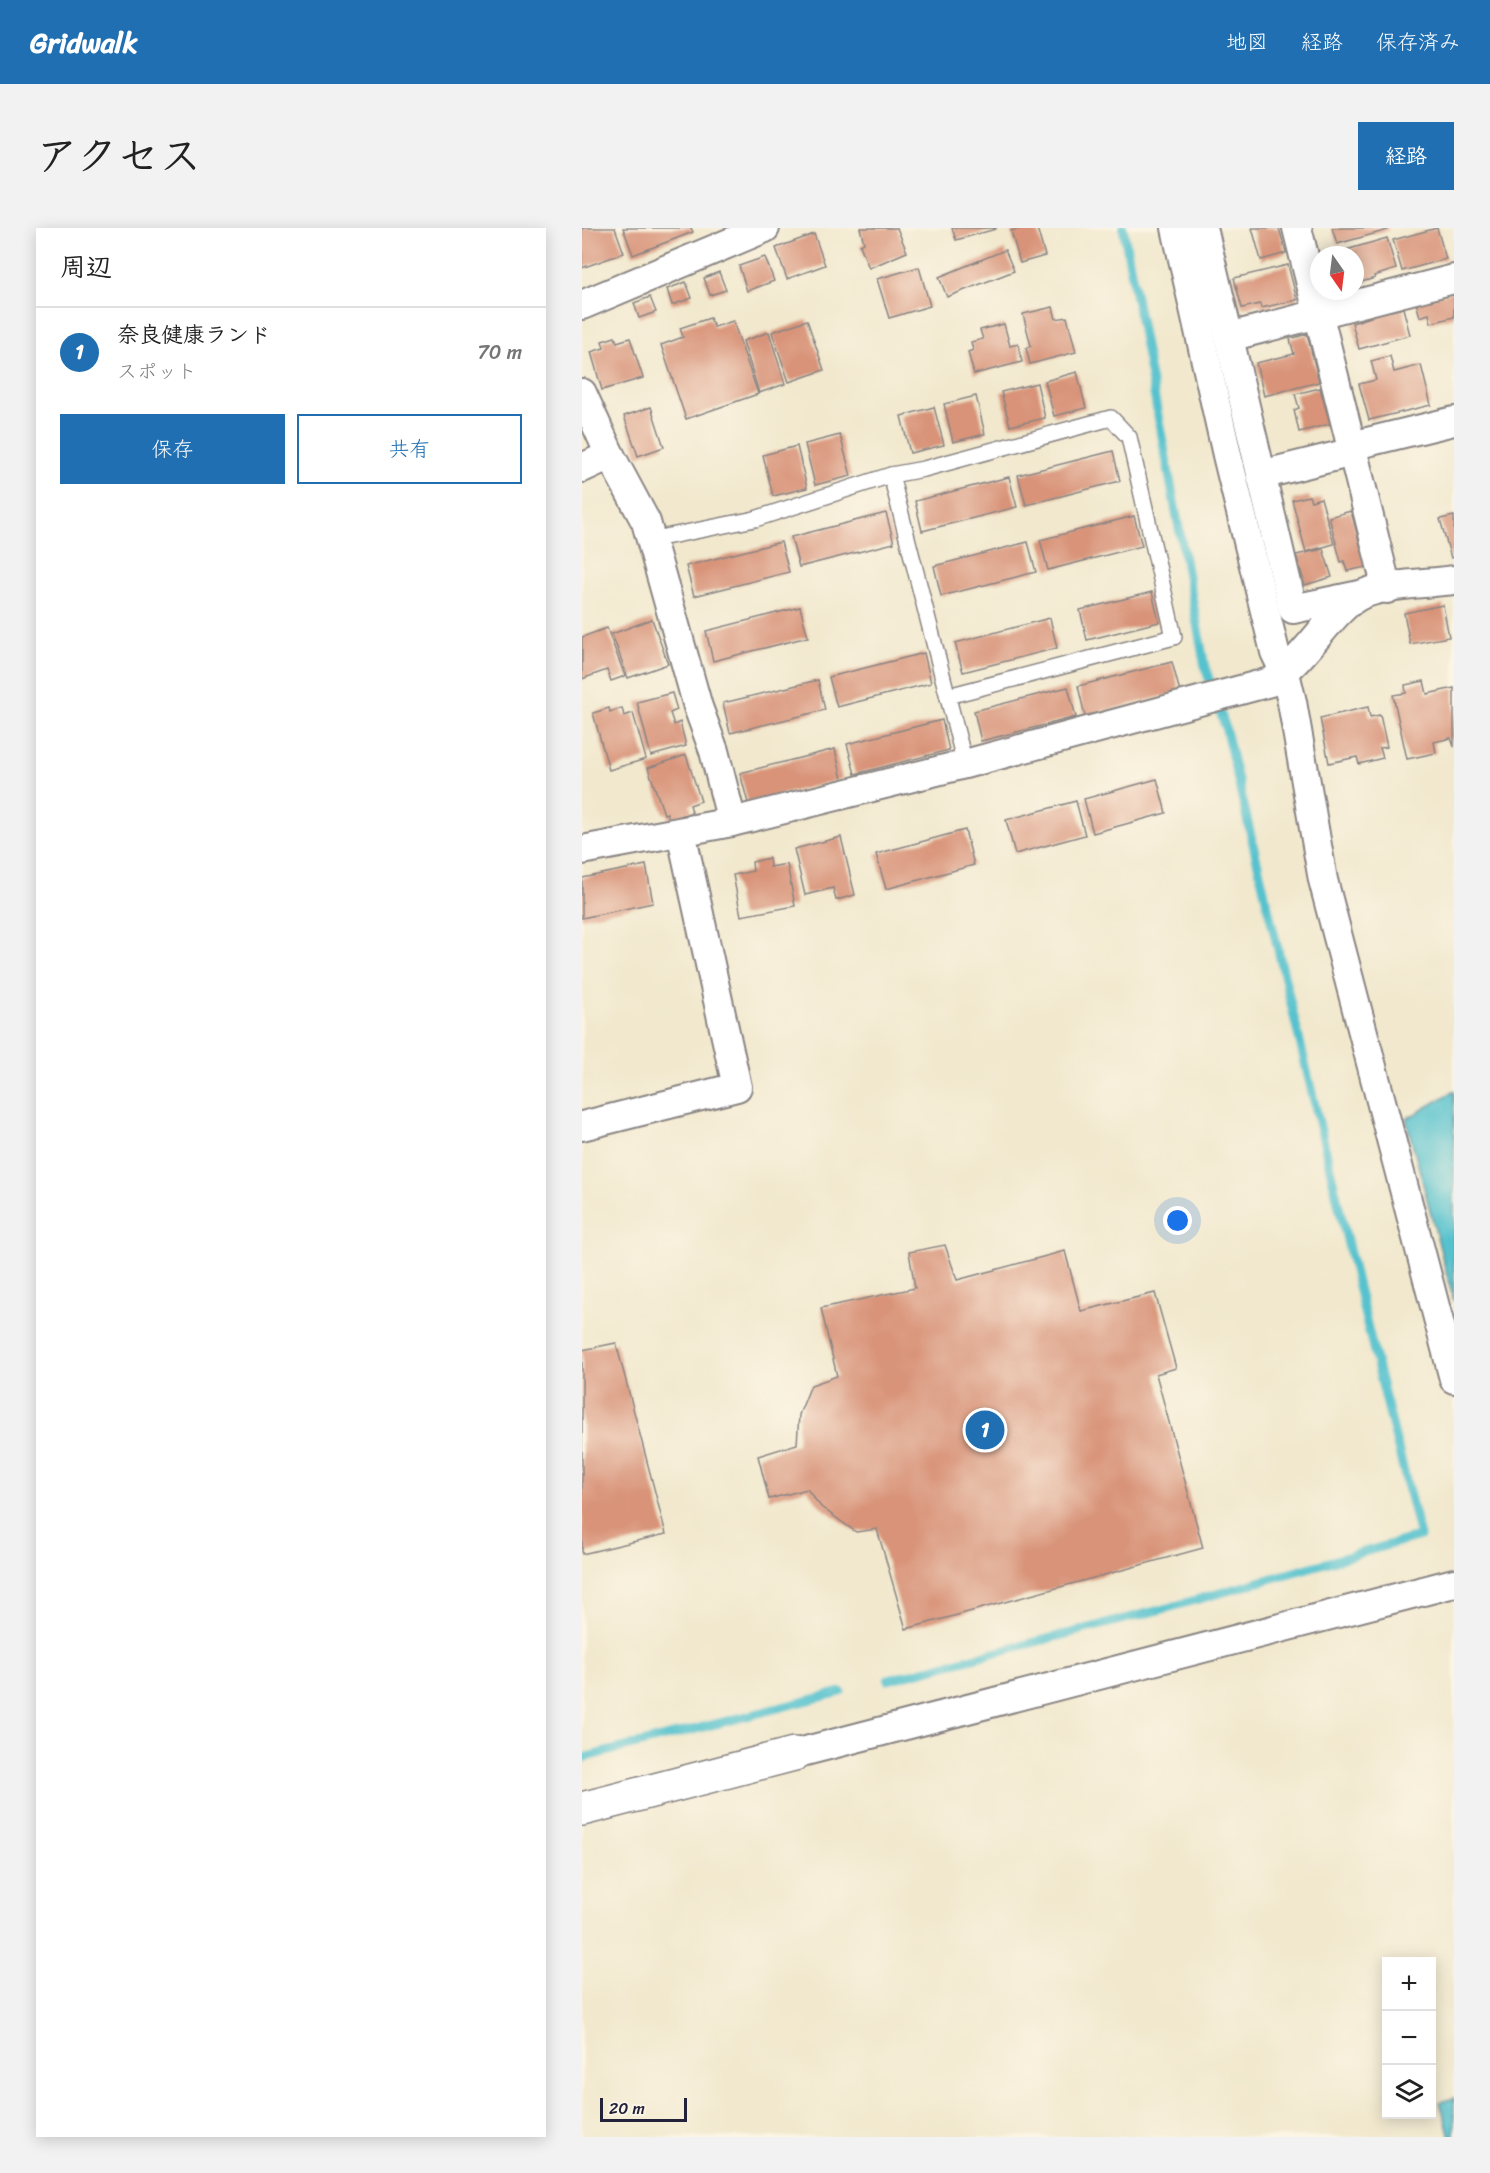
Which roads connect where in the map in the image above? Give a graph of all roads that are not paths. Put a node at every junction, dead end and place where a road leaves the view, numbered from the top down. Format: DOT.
graph roads {
  1 [pos="765,228"];
  2 [pos="1176,228"];
  3 [pos="1203,228"];
  4 [pos="1297,228"];
  5 [pos="1454,279"];
  6 [pos="582,305"];
  7 [pos="1318,314"];
  8 [pos="1229,337"];
  9 [pos="582,393"];
  10 [pos="1454,421"];
  11 [pos="1352,449"];
  12 [pos="610,455"];
  13 [pos="582,468"];
  14 [pos="891,475"];
  15 [pos="1261,475"];
  16 [pos="650,540"];
  17 [pos="1454,580"];
  18 [pos="1374,592"];
  19 [pos="1293,609"];
  20 [pos="1294,665"];
  21 [pos="948,696"];
  22 [pos="965,764"];
  23 [pos="732,822"];
  24 [pos="681,832"];
  25 [pos="582,850"];
  26 [pos="582,1126"];
  27 [pos="1454,1379"];
  28 [pos="1454,1583"];
  29 [pos="794,1754"];
  30 [pos="582,1809"];
  1 -- 6 [label="street"];
  2 -- 20 [label="street"];
  3 -- 8 [label="street"];
  4 -- 7 [label="street"];
  5 -- 7 [label="street"];
  7 -- 8 [label="street"];
  7 -- 11 [label="street"];
  8 -- 15 [label="street"];
  9 -- 12 [label="street"];
  10 -- 11 [label="street"];
  11 -- 15 [label="street"];
  11 -- 18 [label="street"];
  12 -- 13 [label="street"];
  12 -- 16 [label="street"];
  14 -- 16 [label="lane"];
  14 -- 21 [label="lane"];
  14 -- 21 [label="lane"];
  15 -- 19 [label="street"];
  16 -- 23 [label="street"];
  17 -- 18 [label="street"];
  18 -- 19 [label="street"];
  18 -- 20 [label="street"];
  19 -- 20 [label="street"];
  20 -- 22 [label="street"];
  20 -- 27 [label="street"];
  21 -- 22 [label="lane"];
  22 -- 23 [label="street"];
  23 -- 24 [label="street"];
  24 -- 25 [label="street"];
  24 -- 26 [label="street"];
  28 -- 29 [label="street"];
  29 -- 30 [label="street"];
}
